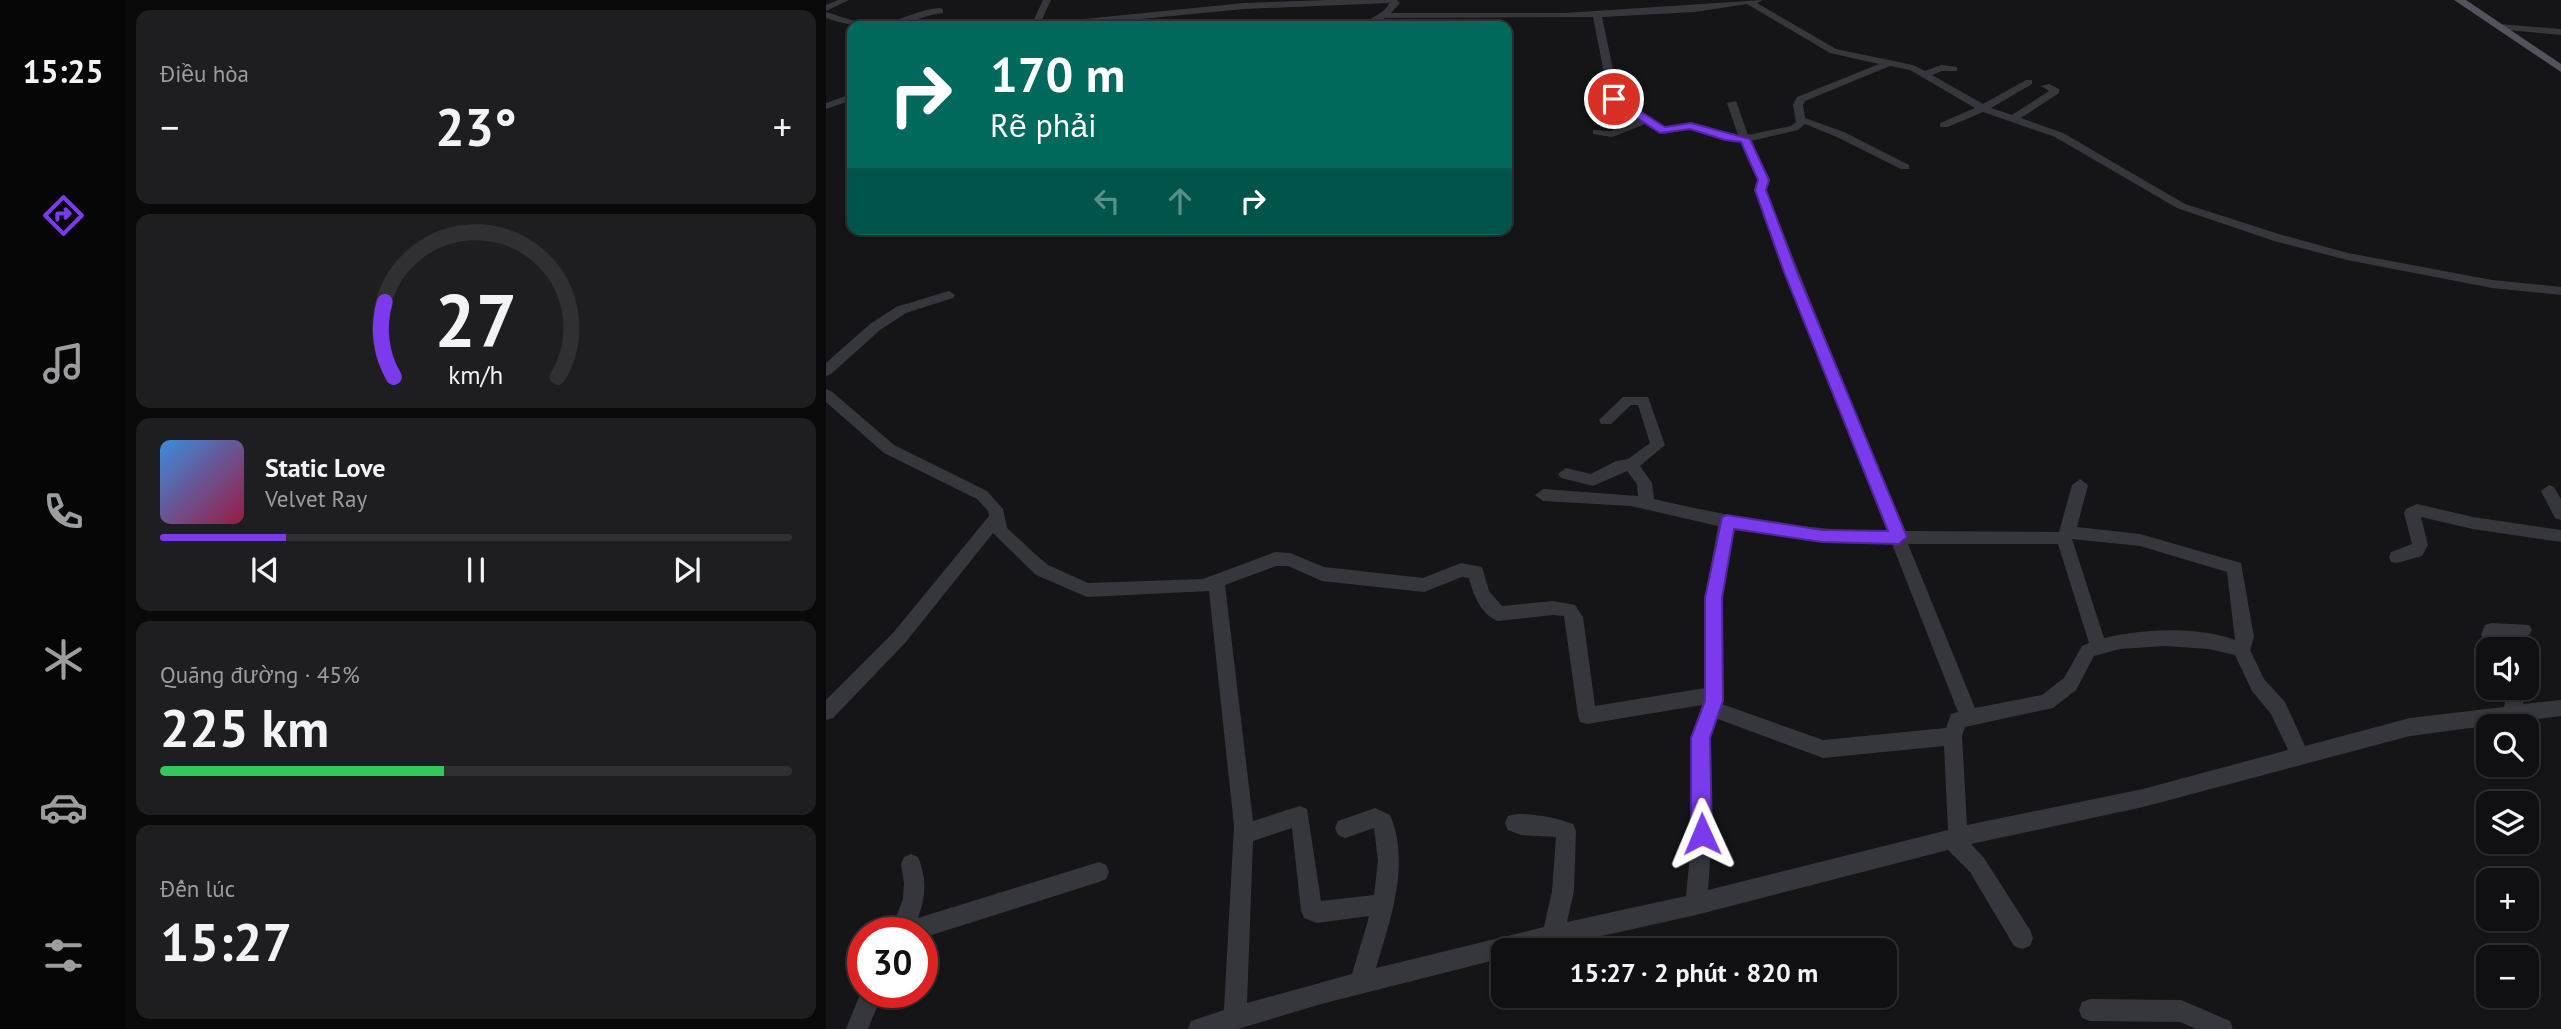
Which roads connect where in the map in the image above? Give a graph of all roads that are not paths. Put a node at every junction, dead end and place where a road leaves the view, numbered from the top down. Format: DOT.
graph roads {
  1 [pos="845,0"];
  2 [pos="1046,0"];
  3 [pos="2459,0"];
  4 [pos="1346,1"];
  5 [pos="1755,1"];
  6 [pos="1244,3"];
  7 [pos="826,8"];
  8 [pos="940,10"];
  9 [pos="1192,12"];
  10 [pos="1597,14"];
  11 [pos="826,15"];
  12 [pos="1385,15"];
  13 [pos="895,21"];
  14 [pos="1037,21"];
  15 [pos="1126,21"];
  16 [pos="1186,21"];
  17 [pos="1372,21"];
  18 [pos="847,22"];
  19 [pos="2499,27"];
  20 [pos="2561,32"];
  21 [pos="1889,64"];
  22 [pos="1954,69"];
  23 [pos="2561,69"];
  24 [pos="1967,72"];
  25 [pos="1926,74"];
  26 [pos="2029,82"];
  27 [pos="1940,83"];
  28 [pos="2046,86"];
  29 [pos="847,99"];
  30 [pos="1732,103"];
  31 [pos="826,106"];
  32 [pos="1983,108"];
  33 [pos="2014,118"];
  34 [pos="1645,120"];
  35 [pos="1801,120"];
  36 [pos="1944,125"];
  37 [pos="1597,132"];
  38 [pos="1745,139"];
  39 [pos="1905,167"];
  40 [pos="2561,291"];
  41 [pos="949,295"];
  42 [pos="826,371"];
  43 [pos="826,394"];
  44 [pos="1606,419"];
  45 [pos="1631,465"];
  46 [pos="1566,474"];
  47 [pos="2080,485"];
  48 [pos="2549,491"];
  49 [pos="1543,495"];
  50 [pos="1647,503"];
  51 [pos="2561,514"];
  52 [pos="995,520"];
  53 [pos="1727,522"];
  54 [pos="2065,535"];
  55 [pos="1899,537"];
  56 [pos="2561,537"];
  57 [pos="2397,557"];
  58 [pos="1216,583"];
  59 [pos="2524,630"];
  60 [pos="2491,637"];
  61 [pos="2098,645"];
  62 [pos="2241,650"];
  63 [pos="2515,700"];
  64 [pos="1713,702"];
  65 [pos="2561,708"];
  66 [pos="826,712"];
  67 [pos="2512,713"];
  68 [pos="1969,717"];
  69 [pos="1953,736"];
  70 [pos="2300,755"];
  71 [pos="1515,823"];
  72 [pos="1345,828"];
  73 [pos="1243,834"];
  74 [pos="1955,838"];
  75 [pos="911,864"];
  76 [pos="1099,872"];
  77 [pos="1384,904"];
  78 [pos="1696,904"];
  79 [pos="908,917"];
  80 [pos="938,922"];
  81 [pos="1553,935"];
  82 [pos="2022,938"];
  83 [pos="1360,983"];
  84 [pos="866,1008"];
  85 [pos="2090,1010"];
  86 [pos="1235,1017"];
  87 [pos="857,1029"];
  88 [pos="1199,1029"];
  89 [pos="2222,1029"];
  1 -- 7 [label="street"];
  2 -- 14 [label="street"];
  3 -- 19 [label="main road"];
  4 -- 6 [label="street"];
  4 -- 12 [label="street"];
  5 -- 10 [label="street"];
  5 -- 21 [label="street"];
  6 -- 9 [label="street"];
  8 -- 13 [label="street"];
  9 -- 15 [label="street"];
  9 -- 16 [label="street"];
  10 -- 12 [label="street"];
  10 -- 34 [label="street"];
  11 -- 18 [label="street"];
  12 -- 17 [label="street"];
  19 -- 20 [label="street"];
  19 -- 23 [label="main road"];
  21 -- 25 [label="street"];
  21 -- 35 [label="street"];
  22 -- 25 [label="street"];
  24 -- 27 [label="street"];
  25 -- 27 [label="street"];
  26 -- 32 [label="street"];
  27 -- 32 [label="street"];
  28 -- 33 [label="street"];
  29 -- 31 [label="street"];
  30 -- 38 [label="street"];
  32 -- 33 [label="street"];
  32 -- 36 [label="street"];
  33 -- 40 [label="street"];
  34 -- 37 [label="street"];
  34 -- 38 [label="street"];
  35 -- 38 [label="street"];
  35 -- 39 [label="street"];
  38 -- 55 [label="street"];
  41 -- 42 [label="street"];
  43 -- 52 [label="street"];
  44 -- 45 [label="street"];
  45 -- 46 [label="street"];
  45 -- 50 [label="street"];
  47 -- 54 [label="street"];
  48 -- 51 [label="street"];
  49 -- 50 [label="street"];
  50 -- 53 [label="street"];
  52 -- 58 [label="street"];
  52 -- 66 [label="street"];
  53 -- 55 [label="street"];
  53 -- 64 [label="street"];
  54 -- 55 [label="street"];
  54 -- 61 [label="street"];
  54 -- 62 [label="street"];
  55 -- 68 [label="street"];
  56 -- 57 [label="street"];
  58 -- 64 [label="street"];
  58 -- 73 [label="street"];
  59 -- 60 [label="street"];
  61 -- 62 [label="street"];
  61 -- 68 [label="street"];
  62 -- 70 [label="street"];
  63 -- 67 [label="street"];
  64 -- 69 [label="street"];
  64 -- 78 [label="street"];
  65 -- 67 [label="street"];
  67 -- 70 [label="street"];
  68 -- 69 [label="street"];
  69 -- 74 [label="street"];
  70 -- 74 [label="street"];
  71 -- 81 [label="street"];
  72 -- 77 [label="street"];
  73 -- 77 [label="street"];
  73 -- 86 [label="street"];
  74 -- 78 [label="street"];
  74 -- 82 [label="street"];
  75 -- 79 [label="street"];
  76 -- 80 [label="street"];
  77 -- 83 [label="street"];
  78 -- 81 [label="street"];
  81 -- 83 [label="street"];
  83 -- 86 [label="street"];
  84 -- 87 [label="street"];
  85 -- 89 [label="street"];
  86 -- 88 [label="street"];
}
